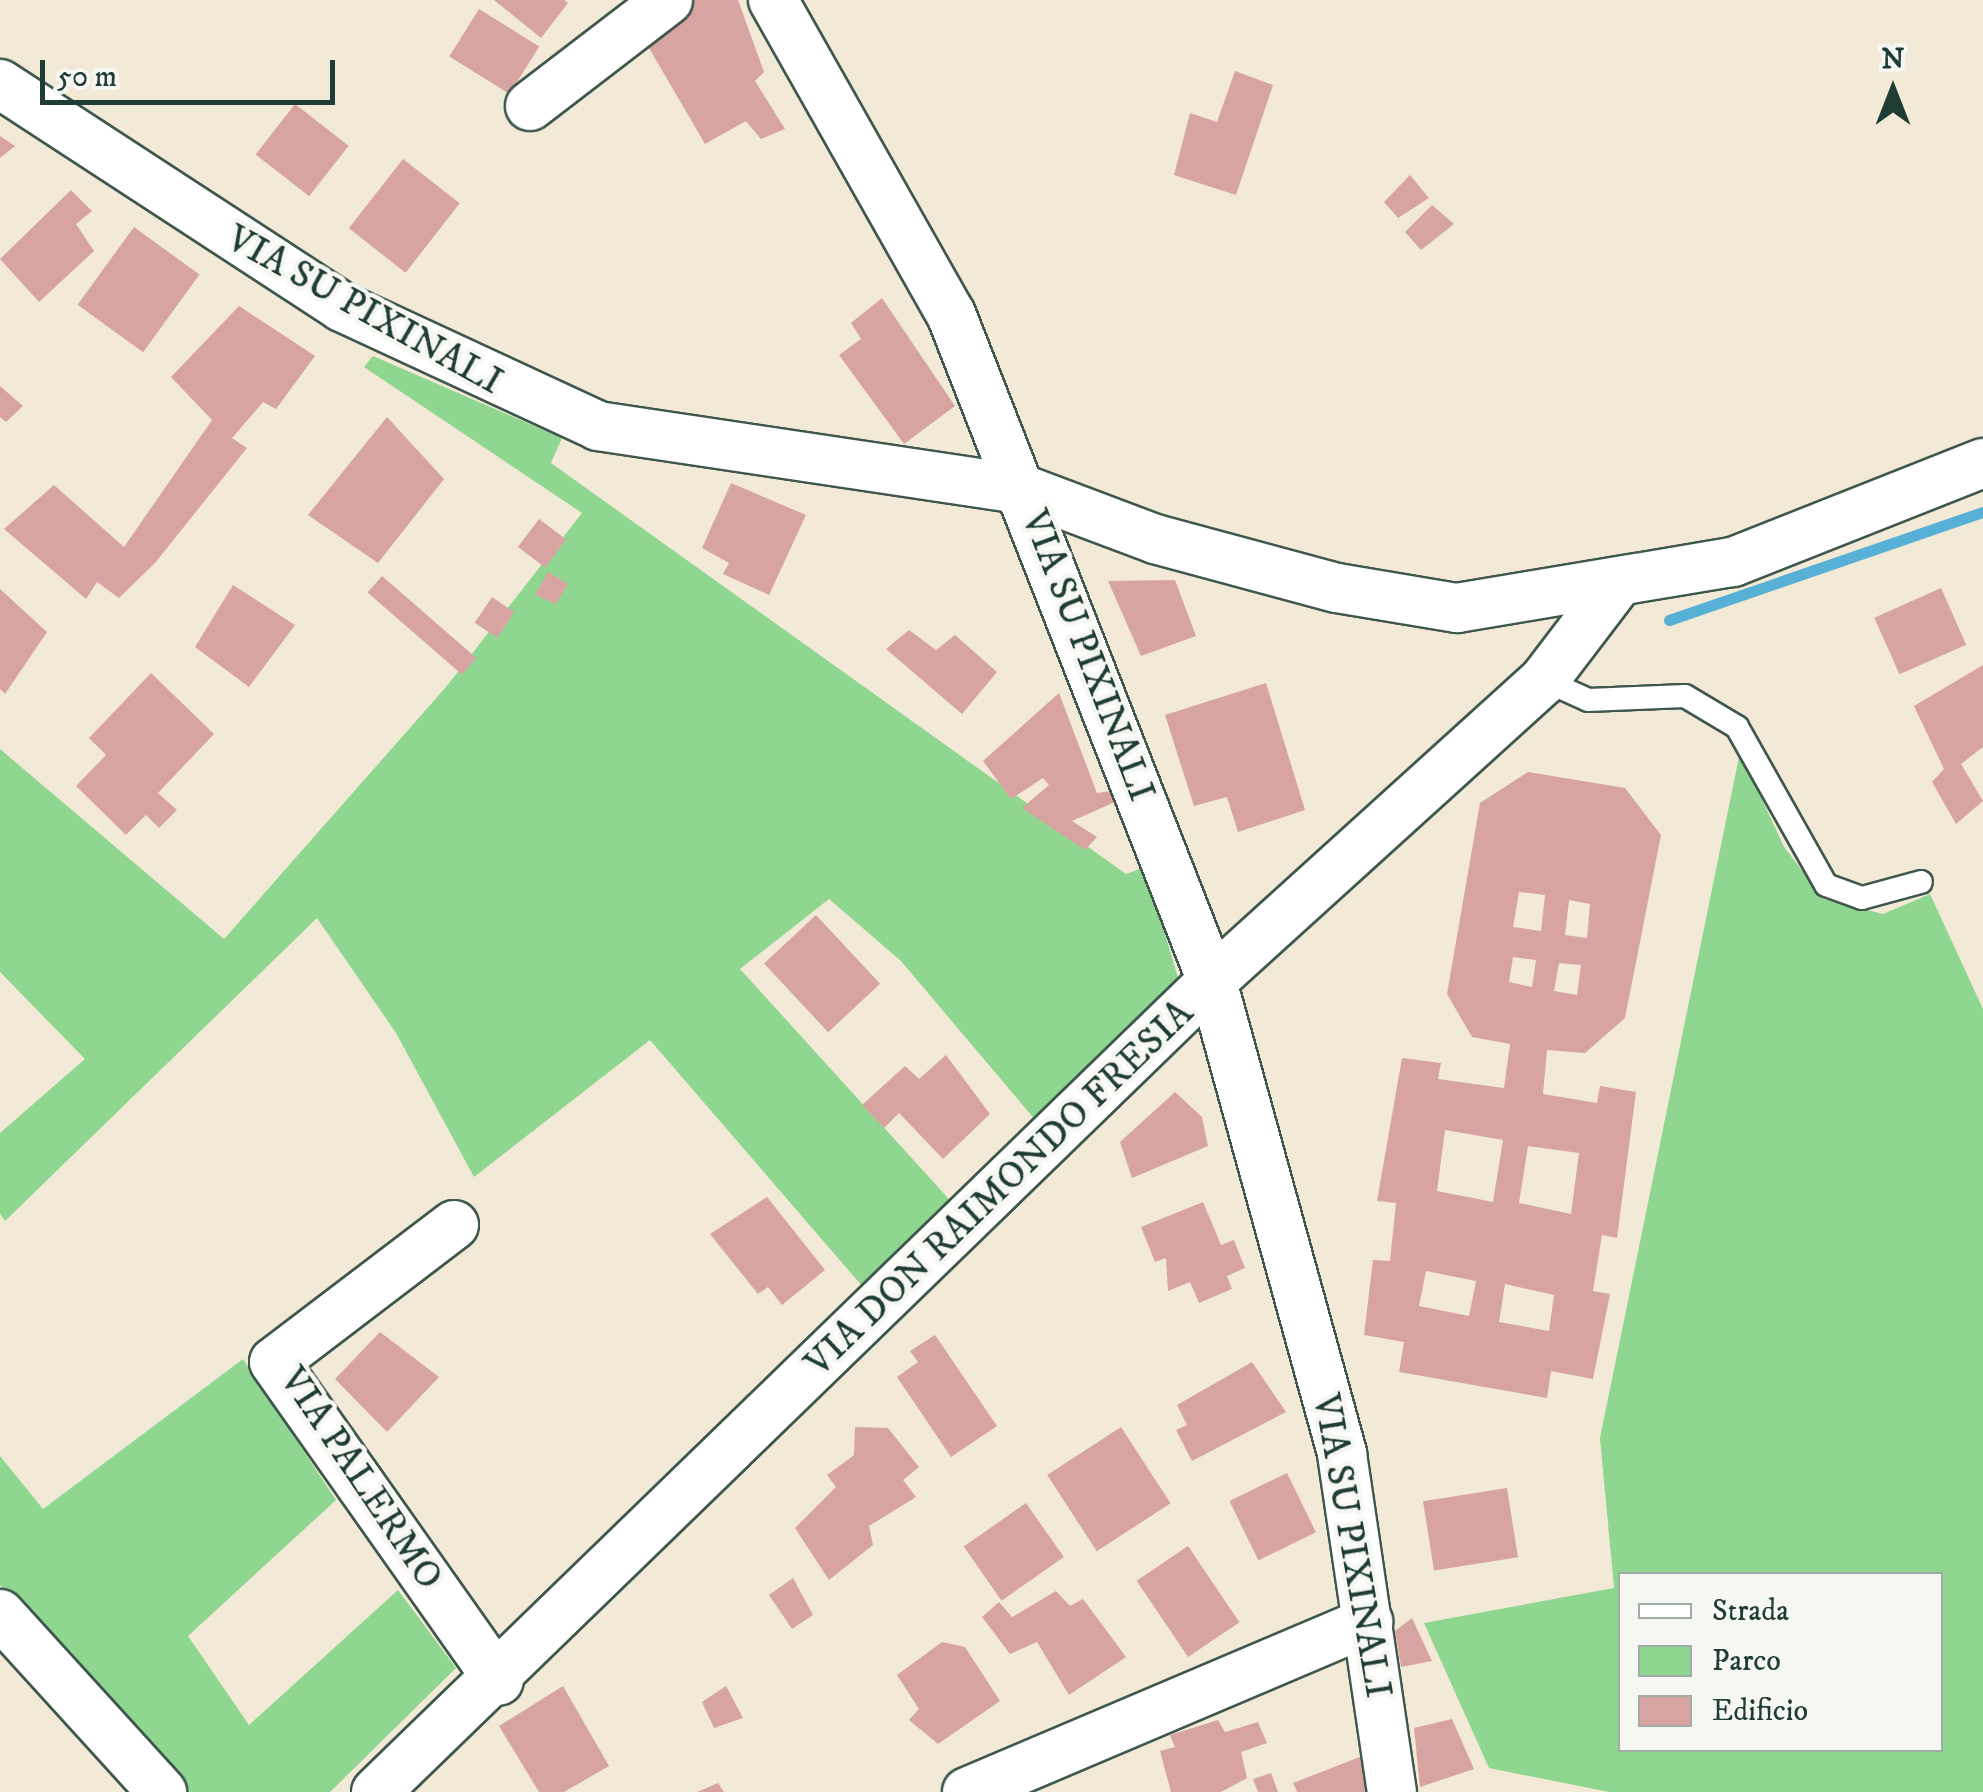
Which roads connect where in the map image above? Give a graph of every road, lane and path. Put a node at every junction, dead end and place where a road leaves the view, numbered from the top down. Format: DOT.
graph roads {
  1 [pos="668,0"];
  2 [pos="772,0"];
  3 [pos="0,84"];
  4 [pos="530,106"];
  5 [pos="1983,463"];
  6 [pos="1022,488"];
  7 [pos="1618,583"];
  8 [pos="1544,680"];
  9 [pos="1921,882"];
  10 [pos="1212,981"];
  11 [pos="454,1225"];
  12 [pos="0,1614"];
  13 [pos="1368,1622"];
  14 [pos="499,1681"];
  15 [pos="162,1792"];
  16 [pos="376,1792"];
  17 [pos="967,1792"];
  18 [pos="1392,1792"];
  1 -- 4 [label="street"];
  2 -- 6 [label="street"];
  3 -- 6 [label="street, VIA SU PIXINALI"];
  5 -- 7 [label="street"];
  6 -- 7 [label="street"];
  6 -- 10 [label="street, VIA SU PIXINALI"];
  7 -- 8 [label="street, VIA DON RAIMONDO FRESIA"];
  8 -- 9 [label="lane"];
  8 -- 10 [label="street, VIA DON RAIMONDO FRESIA"];
  10 -- 13 [label="street, VIA SU PIXINALI"];
  10 -- 14 [label="street, VIA DON RAIMONDO FRESIA"];
  11 -- 14 [label="street, VIA PALERMO"];
  12 -- 15 [label="street"];
  13 -- 17 [label="street"];
  13 -- 18 [label="street, VIA SU PIXINALI"];
  14 -- 16 [label="street, VIA DON RAIMONDO FRESIA"];
}
